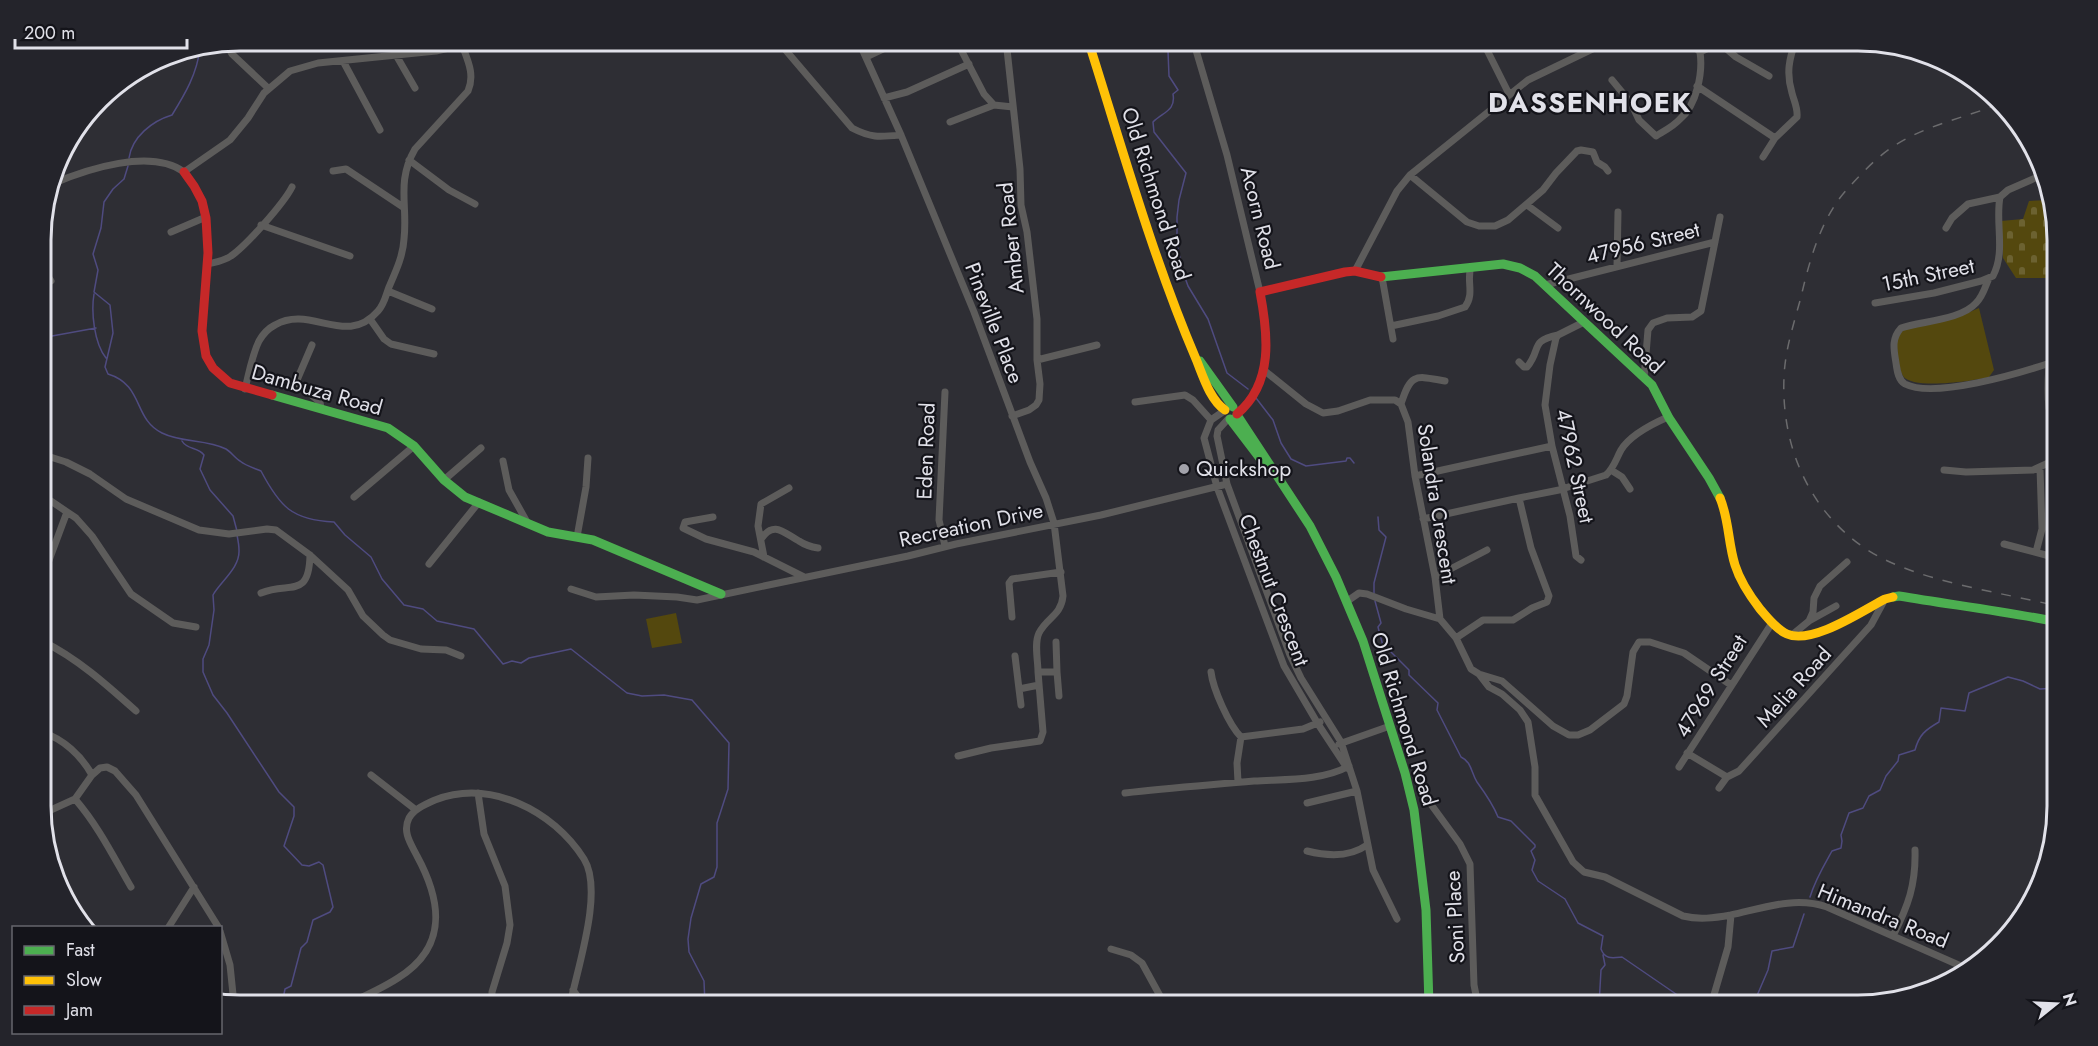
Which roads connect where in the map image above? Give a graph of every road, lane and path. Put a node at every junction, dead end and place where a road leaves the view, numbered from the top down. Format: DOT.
graph roads {
  1 [pos="422,51"];
  2 [pos="464,51"];
  3 [pos="786,51"];
  4 [pos="863,51"];
  5 [pos="879,51"];
  6 [pos="962,51"];
  7 [pos="1007,51"];
  8 [pos="1092,51"];
  9 [pos="1196,51"];
  10 [pos="1488,51"];
  11 [pos="1588,51"];
  12 [pos="1700,51"];
  13 [pos="1729,51"];
  14 [pos="1793,51"];
  15 [pos="231,52"];
  16 [pos="396,55"];
  17 [pos="866,57"];
  18 [pos="343,61"];
  19 [pos="969,64"];
  20 [pos="1769,76"];
  21 [pos="1612,80"];
  22 [pos="1697,86"];
  23 [pos="268,88"];
  24 [pos="415,88"];
  25 [pos="1509,94"];
  26 [pos="884,98"];
  27 [pos="994,105"];
  28 [pos="1013,107"];
  29 [pos="950,122"];
  30 [pos="380,130"];
  31 [pos="900,135"];
  32 [pos="1775,138"];
  33 [pos="1763,157"];
  34 [pos="409,160"];
  35 [pos="333,171"];
  36 [pos="1608,171"];
  37 [pos="184,172"];
  38 [pos="1410,175"];
  39 [pos="2036,178"];
  40 [pos="60,182"];
  41 [pos="292,187"];
  42 [pos="2000,197"];
  43 [pos="475,204"];
  44 [pos="1527,205"];
  45 [pos="403,207"];
  46 [pos="1618,212"];
  47 [pos="206,217"];
  48 [pos="1720,217"];
  49 [pos="261,225"];
  50 [pos="1558,228"];
  51 [pos="1946,228"];
  52 [pos="171,232"];
  53 [pos="1715,242"];
  54 [pos="350,256"];
  55 [pos="208,264"];
  56 [pos="1617,266"];
  57 [pos="1472,267"];
  58 [pos="1355,272"];
  59 [pos="1382,277"];
  60 [pos="1989,278"];
  61 [pos="1545,285"];
  62 [pos="388,291"];
  63 [pos="1260,292"];
  64 [pos="1875,303"];
  65 [pos="432,309"];
  66 [pos="370,319"];
  67 [pos="1584,322"];
  68 [pos="1390,326"];
  69 [pos="1558,335"];
  70 [pos="1393,339"];
  71 [pos="312,345"];
  72 [pos="1097,345"];
  73 [pos="434,354"];
  74 [pos="1037,360"];
  75 [pos="1518,362"];
  76 [pos="2047,364"];
  77 [pos="1265,371"];
  78 [pos="1644,378"];
  79 [pos="1445,381"];
  80 [pos="245,389"];
  81 [pos="945,392"];
  82 [pos="1135,402"];
  83 [pos="1401,404"];
  84 [pos="321,408"];
  85 [pos="1231,413"];
  86 [pos="1012,416"];
  87 [pos="1668,417"];
  88 [pos="1211,420"];
  89 [pos="414,446"];
  90 [pos="1552,446"];
  91 [pos="481,448"];
  92 [pos="51,457"];
  93 [pos="588,458"];
  94 [pos="503,461"];
  95 [pos="2047,464"];
  96 [pos="2040,468"];
  97 [pos="1611,470"];
  98 [pos="1944,470"];
  99 [pos="1415,477"];
  100 [pos="444,480"];
  101 [pos="1227,484"];
  102 [pos="1217,487"];
  103 [pos="789,488"];
  104 [pos="1564,489"];
  105 [pos="1630,489"];
  106 [pos="354,497"];
  107 [pos="1519,498"];
  108 [pos="51,501"];
  109 [pos="479,502"];
  110 [pos="67,512"];
  111 [pos="712,517"];
  112 [pos="1423,519"];
  113 [pos="1054,524"];
  114 [pos="532,526"];
  115 [pos="577,537"];
  116 [pos="761,539"];
  117 [pos="2004,544"];
  118 [pos="945,546"];
  119 [pos="818,548"];
  120 [pos="1487,550"];
  121 [pos="2036,552"];
  122 [pos="51,555"];
  123 [pos="310,555"];
  124 [pos="2047,555"];
  125 [pos="764,557"];
  126 [pos="1581,560"];
  127 [pos="1847,562"];
  128 [pos="429,564"];
  129 [pos="1061,572"];
  130 [pos="804,577"];
  131 [pos="1435,577"];
  132 [pos="571,590"];
  133 [pos="261,593"];
  134 [pos="721,594"];
  135 [pos="1885,599"];
  136 [pos="1346,602"];
  137 [pos="1836,606"];
  138 [pos="1012,617"];
  139 [pos="1440,620"];
  140 [pos="2047,620"];
  141 [pos="1809,621"];
  142 [pos="1772,622"];
  143 [pos="196,627"];
  144 [pos="1792,635"];
  145 [pos="1456,638"];
  146 [pos="1056,642"];
  147 [pos="51,646"];
  148 [pos="461,656"];
  149 [pos="1015,656"];
  150 [pos="1038,672"];
  151 [pos="1058,672"];
  152 [pos="1211,672"];
  153 [pos="1479,674"];
  154 [pos="1039,685"];
  155 [pos="1731,685"];
  156 [pos="1019,689"];
  157 [pos="1059,696"];
  158 [pos="1021,705"];
  159 [pos="136,711"];
  160 [pos="1326,719"];
  161 [pos="1318,724"];
  162 [pos="1390,726"];
  163 [pos="51,736"];
  164 [pos="1241,737"];
  165 [pos="1341,742"];
  166 [pos="1333,746"];
  167 [pos="1688,753"];
  168 [pos="958,756"];
  169 [pos="1348,767"];
  170 [pos="1678,767"];
  171 [pos="92,775"];
  172 [pos="371,775"];
  173 [pos="1727,777"];
  174 [pos="1238,782"];
  175 [pos="1719,788"];
  176 [pos="1358,791"];
  177 [pos="478,793"];
  178 [pos="1125,793"];
  179 [pos="75,799"];
  180 [pos="1307,803"];
  181 [pos="1430,803"];
  182 [pos="51,810"];
  183 [pos="416,810"];
  184 [pos="1367,845"];
  185 [pos="1915,850"];
  186 [pos="1307,851"];
  187 [pos="131,887"];
  188 [pos="194,887"];
  189 [pos="1731,915"];
  190 [pos="1397,919"];
  191 [pos="169,926"];
  192 [pos="218,926"];
  193 [pos="222,936"];
  194 [pos="1893,936"];
  195 [pos="1111,949"];
  196 [pos="1959,965"];
  197 [pos="573,990"];
  198 [pos="233,994"];
  199 [pos="365,995"];
  200 [pos="493,995"];
  201 [pos="572,995"];
  202 [pos="577,995"];
  203 [pos="1160,995"];
  204 [pos="1429,995"];
  205 [pos="1476,995"];
  206 [pos="1714,995"];
  1 -- 16 [label="street"];
  2 -- 34 [label="street"];
  3 -- 31 [label="street"];
  4 -- 17 [label="street, Pineville Place"];
  5 -- 17 [label="street"];
  6 -- 19 [label="street"];
  7 -- 28 [label="street, Amber Road"];
  8 -- 85 [label="street, Old Richmond Road"];
  9 -- 63 [label="street, Acorn Road"];
  10 -- 25 [label="street"];
  11 -- 25 [label="street"];
  12 -- 22 [label="street"];
  13 -- 20 [label="street"];
  14 -- 32 [label="street"];
  15 -- 23 [label="street"];
  16 -- 18 [label="street"];
  16 -- 24 [label="street"];
  17 -- 26 [label="street, Pineville Place"];
  18 -- 23 [label="street"];
  18 -- 30 [label="street"];
  19 -- 26 [label="street"];
  19 -- 27 [label="street"];
  21 -- 22 [label="street"];
  22 -- 32 [label="street"];
  23 -- 37 [label="street"];
  25 -- 38 [label="street"];
  26 -- 31 [label="street, Pineville Place"];
  27 -- 28 [label="street"];
  27 -- 29 [label="street"];
  28 -- 74 [label="street, Amber Road"];
  31 -- 86 [label="street, Pineville Place"];
  32 -- 33 [label="street"];
  34 -- 43 [label="street"];
  34 -- 45 [label="street"];
  35 -- 45 [label="street"];
  36 -- 44 [label="street"];
  37 -- 40 [label="street"];
  37 -- 47 [label="street, Dambuza Road"];
  38 -- 44 [label="street"];
  38 -- 58 [label="street"];
  39 -- 42 [label="street"];
  41 -- 49 [label="street"];
  42 -- 51 [label="street"];
  42 -- 60 [label="street"];
  44 -- 50 [label="street"];
  45 -- 62 [label="street"];
  46 -- 56 [label="street"];
  47 -- 52 [label="street"];
  47 -- 55 [label="street, Dambuza Road"];
  48 -- 53 [label="street"];
  49 -- 54 [label="street"];
  49 -- 55 [label="street"];
  53 -- 56 [label="street, 47956 Street"];
  53 -- 78 [label="street"];
  55 -- 80 [label="street, Dambuza Road"];
  56 -- 61 [label="street, 47956 Street"];
  57 -- 59 [label="street, Thornwood Road"];
  57 -- 61 [label="street, Thornwood Road"];
  57 -- 68 [label="street"];
  58 -- 59 [label="street, Thornwood Road"];
  58 -- 63 [label="street, Thornwood Road"];
  59 -- 68 [label="street"];
  60 -- 64 [label="street, 15th Street"];
  60 -- 76 [label="street"];
  61 -- 67 [label="street, Thornwood Road"];
  62 -- 65 [label="street"];
  62 -- 66 [label="street"];
  63 -- 77 [label="street, Acorn Road"];
  66 -- 73 [label="street"];
  66 -- 80 [label="street"];
  67 -- 69 [label="street"];
  67 -- 78 [label="street, Thornwood Road"];
  68 -- 70 [label="street"];
  69 -- 75 [label="street"];
  69 -- 90 [label="street, 47962 Street"];
  71 -- 84 [label="street"];
  72 -- 74 [label="street"];
  74 -- 86 [label="street, Amber Road"];
  77 -- 83 [label="street, Solandra Crescent"];
  77 -- 85 [label="street, Acorn Road"];
  78 -- 87 [label="street, Thornwood Road"];
  79 -- 83 [label="street"];
  80 -- 84 [label="street, Dambuza Road"];
  81 -- 118 [label="street, Eden Road"];
  82 -- 88 [label="street"];
  83 -- 99 [label="street, Solandra Crescent"];
  84 -- 89 [label="street, Dambuza Road"];
  85 -- 88 [label="street"];
  85 -- 101 [label="street, Chestnut Crescent"];
  85 -- 136 [label="street, Old Richmond Road"];
  86 -- 113 [label="street, Pineville Place"];
  87 -- 97 [label="street"];
  87 -- 142 [label="street, Thornwood Road"];
  88 -- 102 [label="street, Chestnut Crescent"];
  89 -- 100 [label="street, Dambuza Road"];
  89 -- 106 [label="street"];
  90 -- 99 [label="street"];
  90 -- 104 [label="street, 47962 Street"];
  91 -- 100 [label="street"];
  92 -- 123 [label="street"];
  93 -- 115 [label="street"];
  94 -- 114 [label="street"];
  95 -- 96 [label="street"];
  96 -- 98 [label="street"];
  96 -- 121 [label="street"];
  97 -- 104 [label="street"];
  97 -- 105 [label="street"];
  99 -- 112 [label="street, Solandra Crescent"];
  100 -- 109 [label="street, Dambuza Road"];
  101 -- 102 [label="street, Recreation Drive"];
  101 -- 160 [label="street, Chestnut Crescent"];
  102 -- 113 [label="street, Recreation Drive"];
  102 -- 161 [label="street, Chestnut Crescent"];
  103 -- 116 [label="street"];
  104 -- 107 [label="street"];
  104 -- 126 [label="street, 47962 Street"];
  107 -- 112 [label="street"];
  107 -- 145 [label="street"];
  108 -- 110 [label="street"];
  109 -- 114 [label="street, Dambuza Road"];
  109 -- 128 [label="street"];
  110 -- 122 [label="street"];
  110 -- 143 [label="street"];
  111 -- 125 [label="street"];
  112 -- 131 [label="street, Solandra Crescent"];
  113 -- 118 [label="street, Recreation Drive"];
  113 -- 129 [label="street, Pineville Place"];
  114 -- 115 [label="street, Dambuza Road"];
  115 -- 134 [label="street, Dambuza Road"];
  116 -- 119 [label="street"];
  116 -- 125 [label="street"];
  117 -- 121 [label="street"];
  118 -- 130 [label="street, Recreation Drive"];
  120 -- 131 [label="street"];
  121 -- 124 [label="street"];
  123 -- 133 [label="street"];
  123 -- 148 [label="street"];
  125 -- 130 [label="street"];
  127 -- 141 [label="street"];
  129 -- 138 [label="street"];
  129 -- 150 [label="street, Pineville Place"];
  130 -- 134 [label="street, Recreation Drive"];
  131 -- 139 [label="street, Solandra Crescent"];
  132 -- 134 [label="street, Recreation Drive"];
  135 -- 140 [label="street"];
  135 -- 144 [label="street"];
  135 -- 173 [label="street, Melia Road"];
  136 -- 139 [label="street"];
  136 -- 162 [label="street, Old Richmond Road"];
  137 -- 141 [label="street"];
  139 -- 145 [label="street, Himandra Road"];
  141 -- 144 [label="street"];
  142 -- 144 [label="street, Thornwood Road"];
  142 -- 155 [label="street, 47969 Street"];
  145 -- 153 [label="street, Himandra Road"];
  146 -- 151 [label="street"];
  147 -- 159 [label="street"];
  149 -- 156 [label="street"];
  150 -- 151 [label="street"];
  150 -- 154 [label="street, Pineville Place"];
  151 -- 157 [label="street"];
  152 -- 164 [label="street"];
  153 -- 155 [label="street"];
  153 -- 189 [label="street, Himandra Road"];
  154 -- 156 [label="street"];
  154 -- 168 [label="street, Pineville Place"];
  155 -- 167 [label="street, 47969 Street"];
  156 -- 158 [label="street"];
  160 -- 161 [label="street"];
  160 -- 165 [label="street, Chestnut Crescent"];
  161 -- 164 [label="street"];
  161 -- 166 [label="street, Chestnut Crescent"];
  162 -- 165 [label="street"];
  162 -- 204 [label="street, Old Richmond Road"];
  163 -- 171 [label="street"];
  164 -- 174 [label="street"];
  165 -- 166 [label="street"];
  165 -- 169 [label="street, Chestnut Crescent"];
  166 -- 169 [label="street, Chestnut Crescent"];
  167 -- 170 [label="street, 47969 Street"];
  167 -- 173 [label="street"];
  169 -- 174 [label="street"];
  169 -- 176 [label="street, Chestnut Crescent"];
  171 -- 179 [label="street"];
  171 -- 188 [label="street"];
  172 -- 183 [label="street"];
  173 -- 175 [label="street, Melia Road"];
  174 -- 178 [label="street"];
  176 -- 180 [label="street"];
  176 -- 184 [label="street, Chestnut Crescent"];
  177 -- 183 [label="street"];
  177 -- 197 [label="street"];
  177 -- 200 [label="street"];
  179 -- 182 [label="street"];
  179 -- 187 [label="street"];
  181 -- 205 [label="street, Soni Place"];
  183 -- 199 [label="street"];
  184 -- 186 [label="street"];
  184 -- 190 [label="street, Chestnut Crescent"];
  185 -- 194 [label="street"];
  188 -- 191 [label="street"];
  188 -- 192 [label="street"];
  189 -- 194 [label="street, Himandra Road"];
  189 -- 206 [label="street"];
  193 -- 198 [label="street"];
  194 -- 196 [label="street, Himandra Road"];
  195 -- 203 [label="street"];
  197 -- 201 [label="street"];
  197 -- 202 [label="street"];
}
